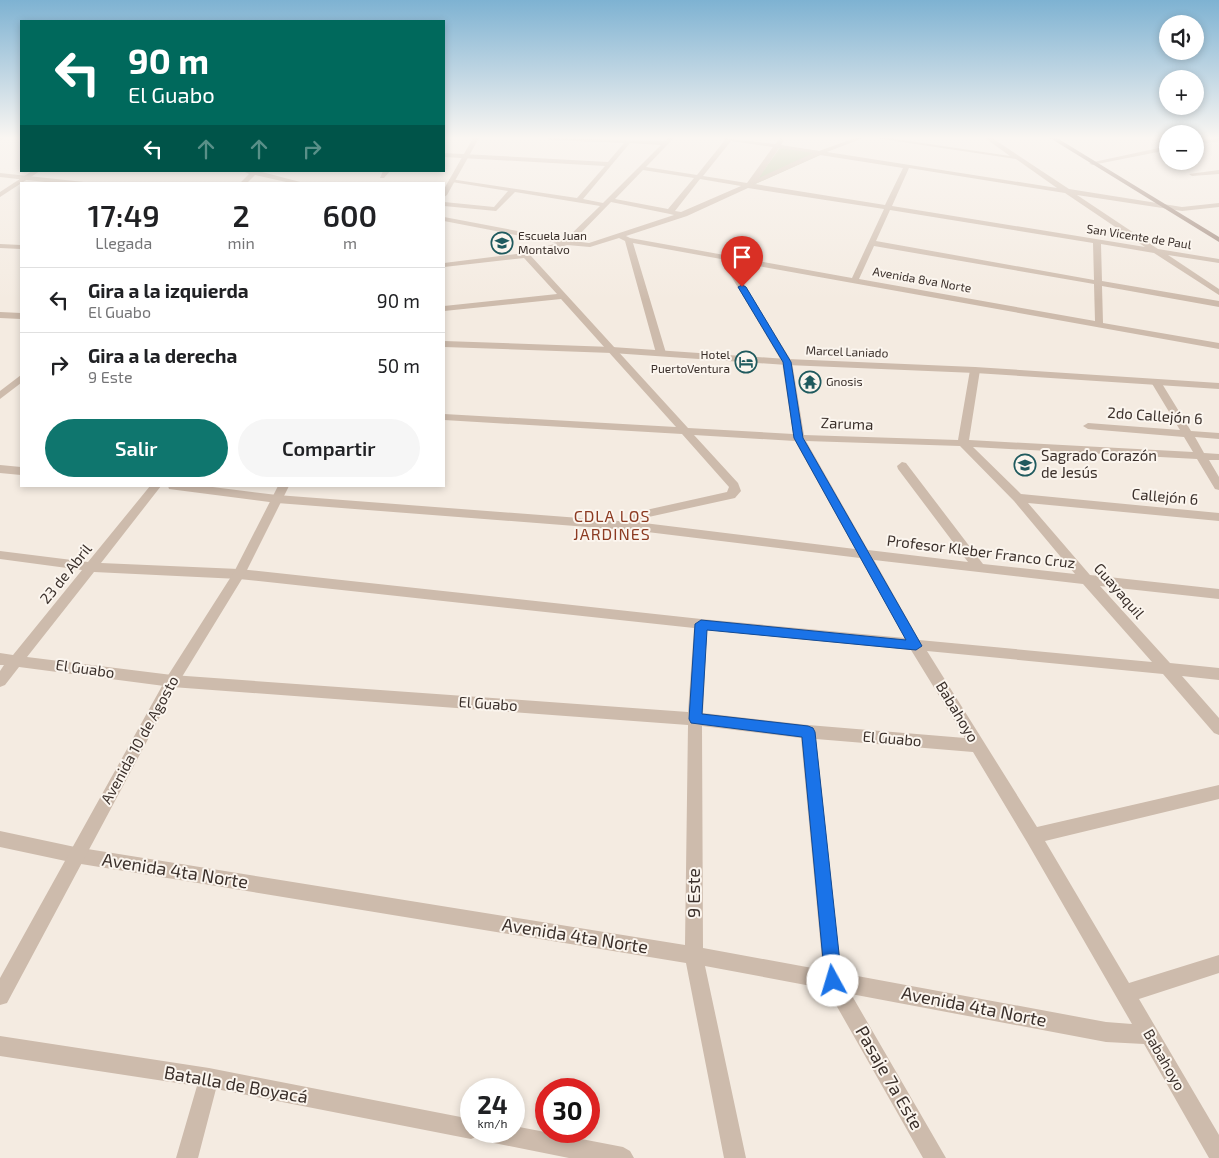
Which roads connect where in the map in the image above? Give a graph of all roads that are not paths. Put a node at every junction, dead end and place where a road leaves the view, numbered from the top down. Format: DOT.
graph roads {
  1 [pos="511,192"];
  2 [pos="526,192"];
  3 [pos="586,192"];
  4 [pos="619,192"];
  5 [pos="686,192"];
  6 [pos="736,192"];
  7 [pos="788,192"];
  8 [pos="894,192"];
  9 [pos="1069,192"];
  10 [pos="1084,192"];
  11 [pos="1140,192"];
  12 [pos="1155,192"];
  13 [pos="579,200"];
  14 [pos="608,203"];
  15 [pos="445,204"];
  16 [pos="1159,204"];
  17 [pos="1219,205"];
  18 [pos="887,208"];
  19 [pos="1219,210"];
  20 [pos="1186,211"];
  21 [pos="670,212"];
  22 [pos="684,214"];
  23 [pos="445,218"];
  24 [pos="1219,230"];
  25 [pos="625,238"];
  26 [pos="1219,240"];
  27 [pos="1097,242"];
  28 [pos="567,243"];
  29 [pos="872,243"];
  30 [pos="0,246"];
  31 [pos="20,247"];
  32 [pos="1158,252"];
  33 [pos="526,255"];
  34 [pos="724,257"];
  35 [pos="1219,261"];
  36 [pos="445,265"];
  37 [pos="855,280"];
  38 [pos="1098,283"];
  39 [pos="1219,293"];
  40 [pos="564,296"];
  41 [pos="1219,304"];
  42 [pos="445,309"];
  43 [pos="0,314"];
  44 [pos="20,316"];
  45 [pos="1099,324"];
  46 [pos="445,344"];
  47 [pos="1219,346"];
  48 [pos="612,350"];
  49 [pos="662,353"];
  50 [pos="787,362"];
  51 [pos="975,370"];
  52 [pos="19,382"];
  53 [pos="1156,382"];
  54 [pos="0,385"];
  55 [pos="1219,386"];
  56 [pos="0,396"];
  57 [pos="445,417"];
  58 [pos="1088,426"];
  59 [pos="684,430"];
  60 [pos="1189,434"];
  61 [pos="1219,436"];
  62 [pos="799,438"];
  63 [pos="963,443"];
  64 [pos="1202,456"];
  65 [pos="1219,457"];
  66 [pos="902,466"];
  67 [pos="0,469"];
  68 [pos="20,471"];
  69 [pos="1219,486"];
  70 [pos="155,487"];
  71 [pos="181,487"];
  72 [pos="283,487"];
  73 [pos="1018,498"];
  74 [pos="277,499"];
  75 [pos="1219,517"];
  76 [pos="640,527"];
  77 [pos="864,554"];
  78 [pos="0,555"];
  79 [pos="92,567"];
  80 [pos="979,568"];
  81 [pos="239,574"];
  82 [pos="1088,581"];
  83 [pos="1219,594"];
  84 [pos="701,624"];
  85 [pos="916,646"];
  86 [pos="0,659"];
  87 [pos="17,660"];
  88 [pos="1168,671"];
  89 [pos="1219,674"];
  90 [pos="172,681"];
  91 [pos="0,682"];
  92 [pos="695,719"];
  93 [pos="1219,728"];
  94 [pos="808,732"];
  95 [pos="977,746"];
  96 [pos="1219,792"];
  97 [pos="1033,836"];
  98 [pos="0,839"];
  99 [pos="75,855"];
  100 [pos="694,955"];
  101 [pos="1219,964"];
  102 [pos="833,981"];
  103 [pos="1125,994"];
  104 [pos="0,996"];
  105 [pos="1149,1035"];
  106 [pos="0,1046"];
  107 [pos="209,1078"];
  108 [pos="460,1127"];
  109 [pos="525,1139"];
  110 [pos="1219,1155"];
  111 [pos="187,1158"];
  112 [pos="623,1158"];
  113 [pos="735,1158"];
  114 [pos="935,1158"];
  1 -- 15 [label="street"];
  2 -- 13 [label="street"];
  3 -- 13 [label="street"];
  4 -- 14 [label="street"];
  5 -- 21 [label="street"];
  6 -- 22 [label="street"];
  7 -- 18 [label="street, San Vicente de Paul"];
  8 -- 18 [label="street"];
  9 -- 32 [label="street"];
  10 -- 16 [label="street"];
  11 -- 16 [label="main road"];
  12 -- 20 [label="main road"];
  13 -- 14 [label="street"];
  14 -- 21 [label="street"];
  14 -- 28 [label="street"];
  16 -- 20 [label="street"];
  16 -- 26 [label="main road"];
  17 -- 20 [label="street"];
  18 -- 27 [label="street, San Vicente de Paul"];
  18 -- 29 [label="street"];
  19 -- 20 [label="street"];
  20 -- 24 [label="main road"];
  21 -- 22 [label="street"];
  22 -- 25 [label="street"];
  23 -- 28 [label="street"];
  25 -- 28 [label="street"];
  25 -- 34 [label="street, Avenida 8va Norte"];
  25 -- 49 [label="street"];
  27 -- 32 [label="street, San Vicente de Paul"];
  27 -- 38 [label="street"];
  28 -- 33 [label="street"];
  29 -- 37 [label="street"];
  29 -- 38 [label="street"];
  30 -- 31 [label="street"];
  32 -- 35 [label="street, San Vicente de Paul"];
  32 -- 39 [label="street"];
  33 -- 36 [label="street"];
  33 -- 40 [label="street"];
  34 -- 37 [label="street, Avenida 8va Norte"];
  34 -- 50 [label="street, Babahoyo"];
  37 -- 45 [label="street, Avenida 8va Norte"];
  38 -- 41 [label="street"];
  38 -- 45 [label="street"];
  40 -- 42 [label="street"];
  40 -- 48 [label="street"];
  43 -- 44 [label="street"];
  45 -- 47 [label="street, Avenida 8va Norte"];
  46 -- 48 [label="street, Marcel Laniado"];
  48 -- 49 [label="street, Marcel Laniado"];
  48 -- 59 [label="street"];
  49 -- 50 [label="street, Marcel Laniado"];
  50 -- 51 [label="street, Marcel Laniado"];
  50 -- 62 [label="street, Babahoyo"];
  51 -- 53 [label="street, Marcel Laniado"];
  51 -- 63 [label="street"];
  52 -- 54 [label="street"];
  52 -- 56 [label="street"];
  53 -- 55 [label="street, Marcel Laniado"];
  53 -- 60 [label="street"];
  57 -- 59 [label="street, Zaruma"];
  58 -- 60 [label="street, 2do Callejón 6"];
  59 -- 62 [label="street, Zaruma"];
  59 -- 76 [label="street"];
  60 -- 61 [label="street, 2do Callejón 6"];
  60 -- 64 [label="street"];
  62 -- 63 [label="street, Zaruma"];
  62 -- 77 [label="street, Babahoyo"];
  63 -- 64 [label="street, Zaruma"];
  63 -- 73 [label="street, Guayaquil"];
  64 -- 65 [label="street, Zaruma"];
  64 -- 69 [label="street"];
  66 -- 80 [label="street"];
  67 -- 68 [label="street"];
  70 -- 79 [label="street, 23 de Abril"];
  71 -- 74 [label="street, Profesor Kleber Franco Cruz"];
  72 -- 74 [label="street, Avenida 10 de Agosto"];
  73 -- 75 [label="street, Callejón 6"];
  73 -- 82 [label="street, Guayaquil"];
  74 -- 76 [label="street, Profesor Kleber Franco Cruz"];
  74 -- 81 [label="street, Avenida 10 de Agosto"];
  76 -- 77 [label="street, Profesor Kleber Franco Cruz"];
  77 -- 80 [label="street, Profesor Kleber Franco Cruz"];
  77 -- 85 [label="street, Babahoyo"];
  78 -- 79 [label="street"];
  79 -- 81 [label="street"];
  79 -- 87 [label="street, 23 de Abril"];
  80 -- 82 [label="street, Profesor Kleber Franco Cruz"];
  81 -- 84 [label="street"];
  81 -- 90 [label="street, Avenida 10 de Agosto"];
  82 -- 83 [label="street, Profesor Kleber Franco Cruz"];
  82 -- 88 [label="street, Guayaquil"];
  84 -- 85 [label="street"];
  84 -- 92 [label="street, 9 Este"];
  85 -- 88 [label="street"];
  85 -- 95 [label="street, Babahoyo"];
  86 -- 87 [label="street, El Guabo"];
  87 -- 90 [label="street, El Guabo"];
  87 -- 91 [label="street, 23 de Abril"];
  88 -- 89 [label="street"];
  88 -- 93 [label="street, Guayaquil"];
  90 -- 92 [label="street, El Guabo"];
  90 -- 99 [label="street, Avenida 10 de Agosto"];
  92 -- 94 [label="street, El Guabo"];
  92 -- 100 [label="street, 9 Este"];
  94 -- 95 [label="street, El Guabo"];
  94 -- 102 [label="street, Pasaje 7a Este"];
  95 -- 97 [label="street, Babahoyo"];
  96 -- 97 [label="street"];
  97 -- 103 [label="street, Babahoyo"];
  98 -- 99 [label="street, Avenida 4ta Norte"];
  99 -- 100 [label="street, Avenida 4ta Norte"];
  99 -- 104 [label="street, Avenida 10 de Agosto"];
  100 -- 102 [label="street, Avenida 4ta Norte"];
  100 -- 113 [label="street, 9 Este"];
  101 -- 103 [label="street"];
  102 -- 105 [label="street, Avenida 4ta Norte"];
  102 -- 114 [label="street, Pasaje 7a Este"];
  103 -- 105 [label="street, Babahoyo"];
  105 -- 110 [label="street, Babahoyo"];
  106 -- 107 [label="street, Batalla de Boyacá"];
  107 -- 108 [label="street, Batalla de Boyacá"];
  107 -- 111 [label="street"];
  109 -- 112 [label="street"];
}
